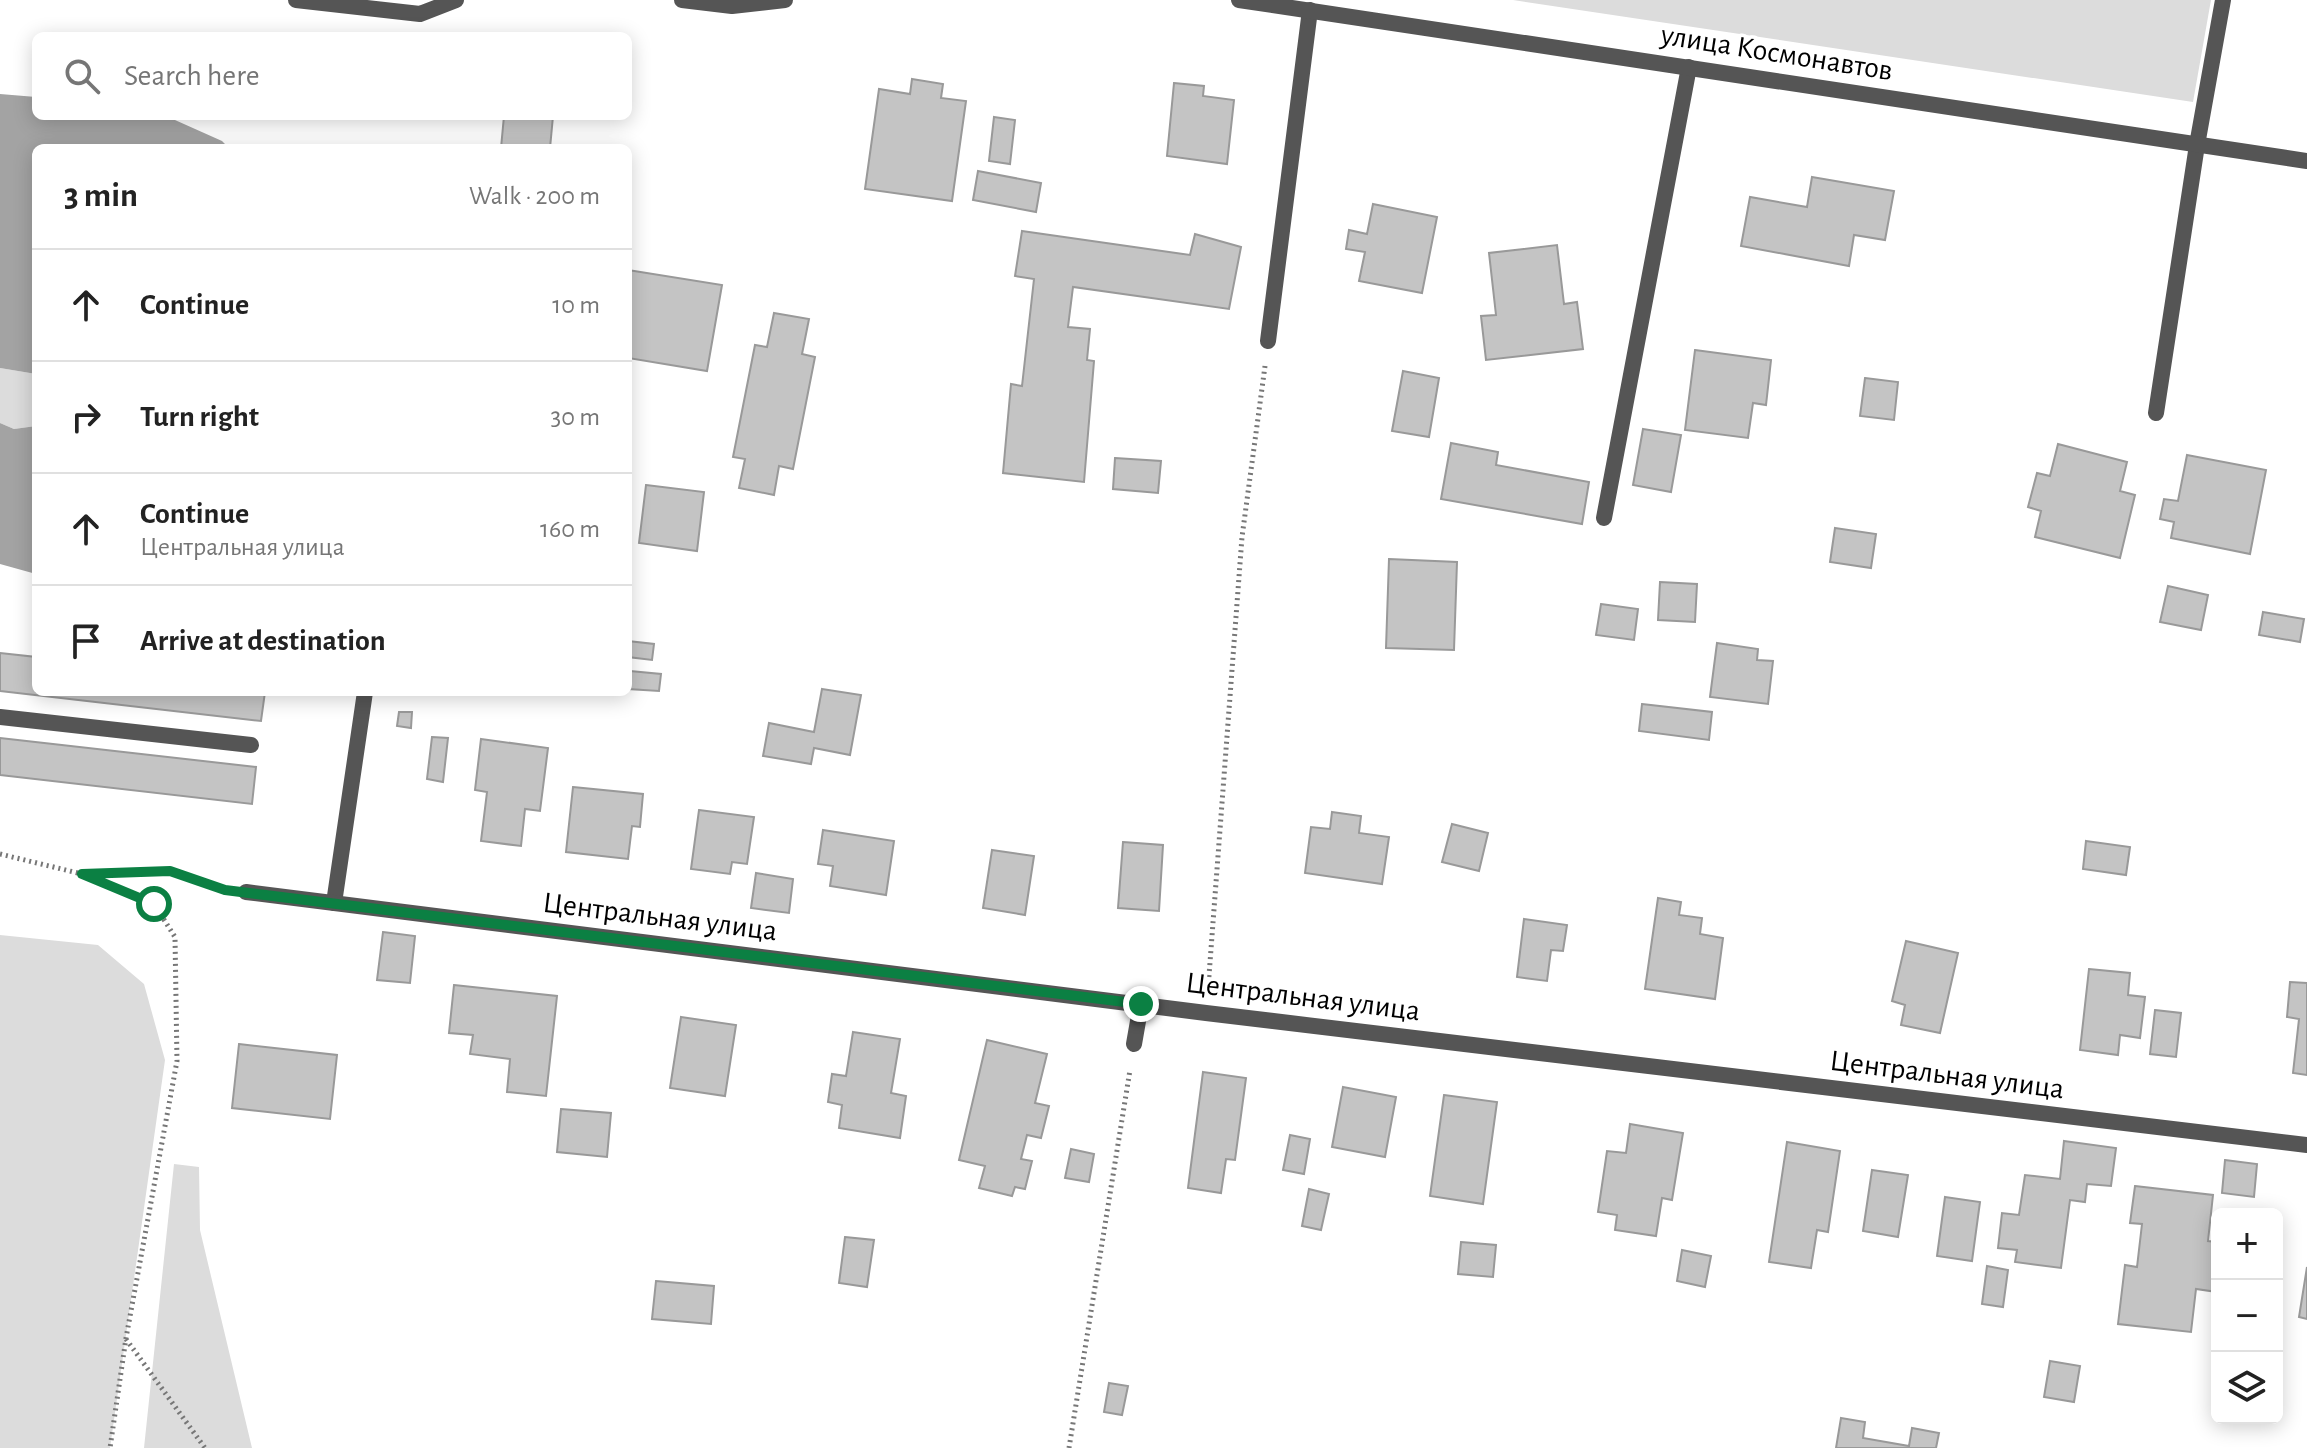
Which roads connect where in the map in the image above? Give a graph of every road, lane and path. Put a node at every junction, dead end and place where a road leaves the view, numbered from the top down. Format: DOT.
graph roads {
  1 [pos="296,0"];
  2 [pos="456,0"];
  3 [pos="682,0"];
  4 [pos="785,0"];
  5 [pos="1239,0"];
  6 [pos="2223,0"];
  7 [pos="733,3"];
  8 [pos="1310,10"];
  9 [pos="1689,67"];
  10 [pos="2197,145"];
  11 [pos="2307,161"];
  12 [pos="1268,341"];
  13 [pos="2156,413"];
  14 [pos="1604,518"];
  15 [pos="364,696"];
  16 [pos="0,717"];
  17 [pos="251,745"];
  18 [pos="0,854"];
  19 [pos="82,874"];
  20 [pos="246,892"];
  21 [pos="334,903"];
  22 [pos="1141,1004"];
  23 [pos="1206,1013"];
  24 [pos="1134,1044"];
  25 [pos="2307,1145"];
  26 [pos="126,1338"];
  27 [pos="110,1448"];
  28 [pos="205,1448"];
  29 [pos="1069,1448"];
  1 -- 2 [label="street"];
  3 -- 7 [label="street"];
  4 -- 7 [label="street"];
  5 -- 8 [label="street, улица Космонавтов"];
  6 -- 10 [label="street"];
  8 -- 9 [label="street, улица Космонавтов"];
  8 -- 12 [label="street"];
  9 -- 10 [label="street, улица Космонавтов"];
  9 -- 14 [label="street"];
  10 -- 11 [label="street, улица Космонавтов"];
  10 -- 13 [label="street"];
  12 -- 23 [label="path"];
  15 -- 21 [label="street"];
  16 -- 17 [label="street"];
  18 -- 19 [label="path"];
  19 -- 20 [label="path"];
  19 -- 26 [label="path"];
  20 -- 21 [label="street, Центральная улица"];
  21 -- 22 [label="street, Центральная улица"];
  22 -- 23 [label="street, Центральная улица"];
  22 -- 24 [label="street"];
  23 -- 25 [label="street, Центральная улица"];
  24 -- 29 [label="path"];
  26 -- 27 [label="path"];
  26 -- 28 [label="path"];
}
